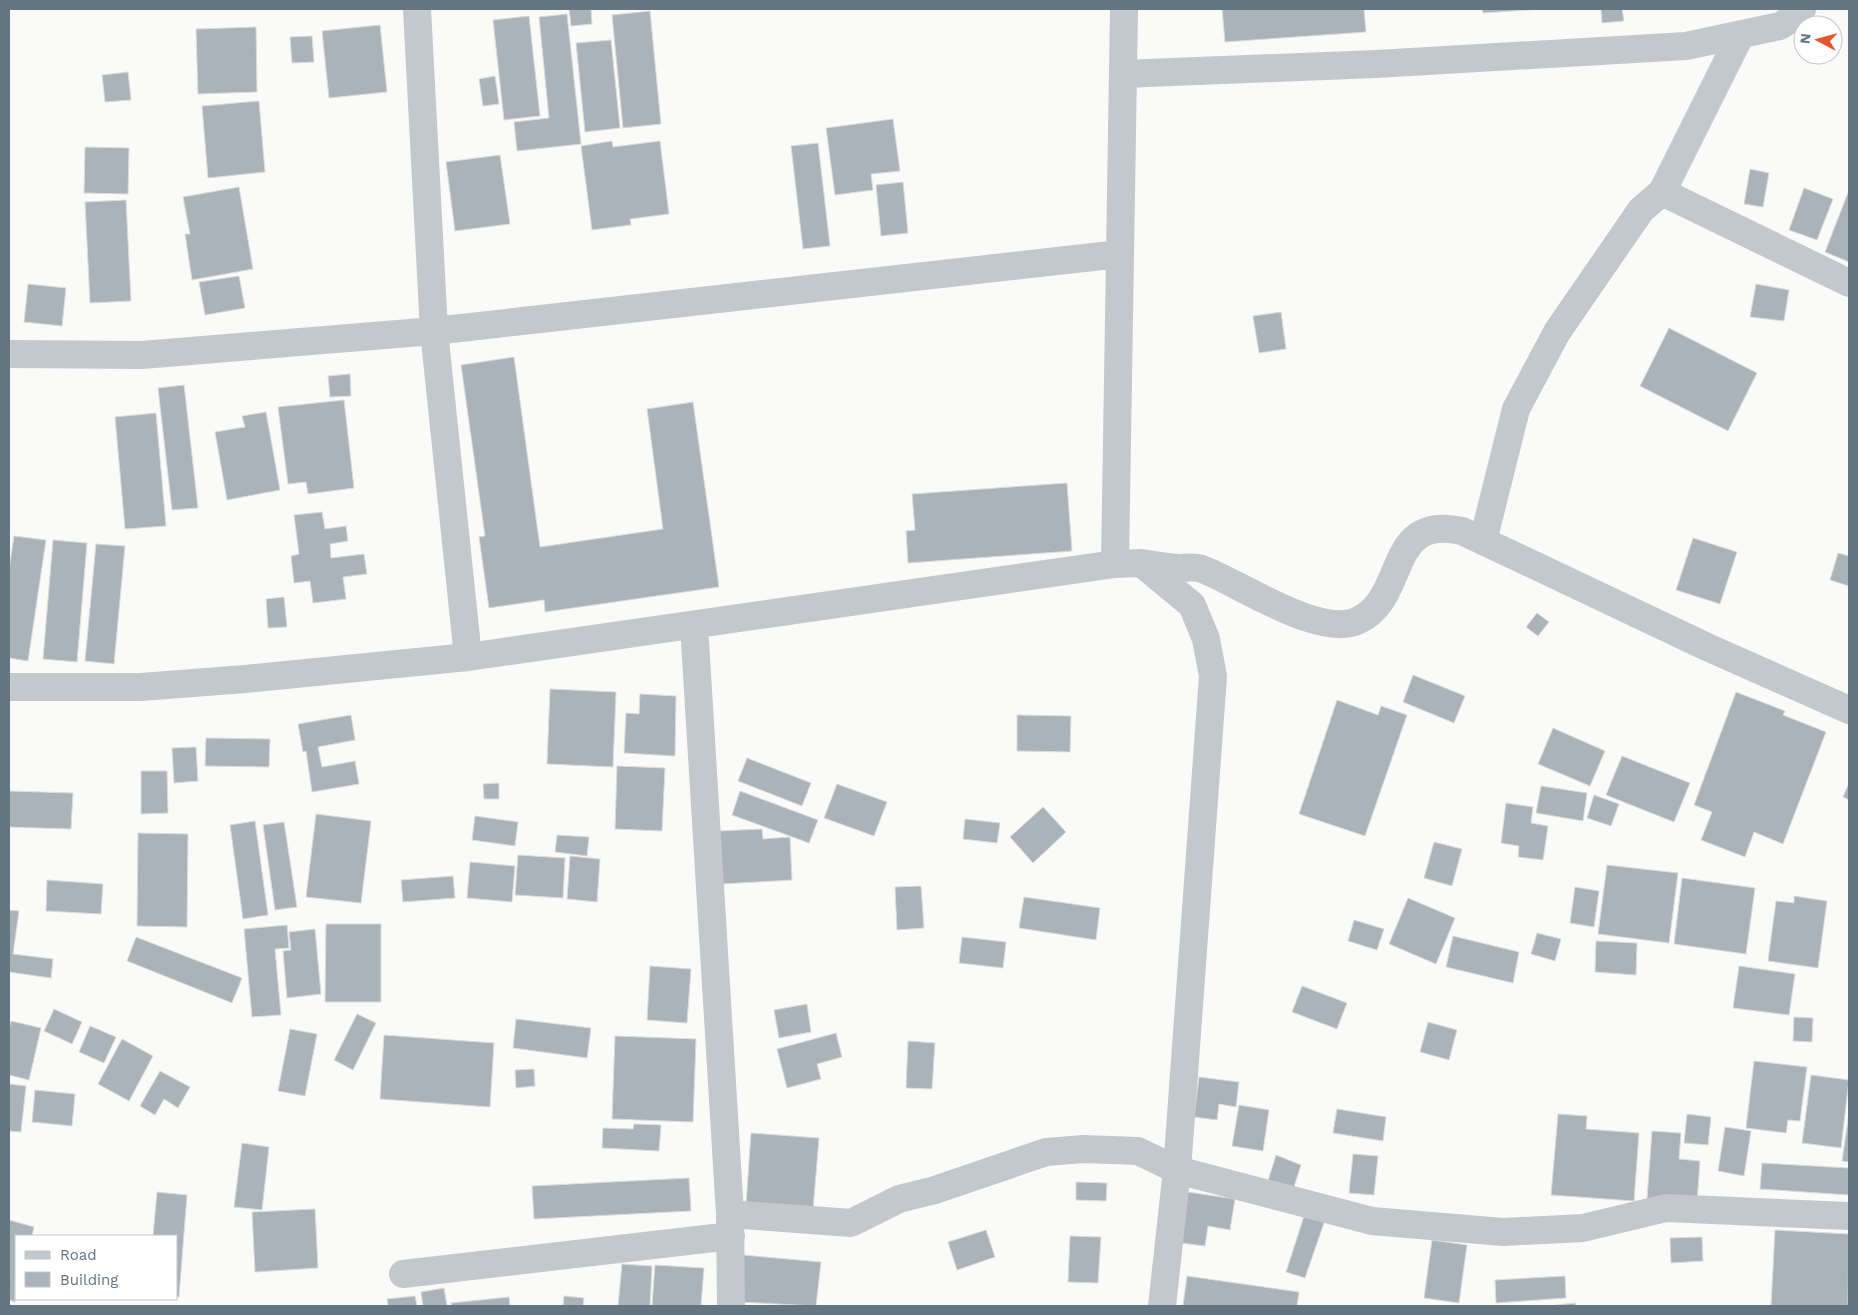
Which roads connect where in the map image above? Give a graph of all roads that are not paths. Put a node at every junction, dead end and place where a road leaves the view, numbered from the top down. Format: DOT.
graph roads {
  1 [pos="416,9"];
  2 [pos="1124,9"];
  3 [pos="1802,9"];
  4 [pos="1741,34"];
  5 [pos="1123,74"];
  6 [pos="1662,192"];
  7 [pos="1120,254"];
  8 [pos="1849,284"];
  9 [pos="434,331"];
  10 [pos="9,354"];
  11 [pos="1482,542"];
  12 [pos="1128,564"];
  13 [pos="694,625"];
  14 [pos="468,657"];
  15 [pos="9,687"];
  16 [pos="1849,710"];
  17 [pos="1177,1170"];
  18 [pos="1849,1216"];
  19 [pos="730,1225"];
  20 [pos="404,1274"];
  21 [pos="731,1306"];
  22 [pos="1162,1306"];
  1 -- 9 [label="street"];
  2 -- 5 [label="street"];
  3 -- 4 [label="street"];
  4 -- 5 [label="street"];
  4 -- 6 [label="street"];
  5 -- 7 [label="street"];
  6 -- 8 [label="street"];
  6 -- 11 [label="street"];
  7 -- 9 [label="street"];
  7 -- 12 [label="street"];
  9 -- 10 [label="street"];
  9 -- 14 [label="street"];
  11 -- 12 [label="street"];
  11 -- 16 [label="street"];
  12 -- 13 [label="street"];
  12 -- 17 [label="street"];
  13 -- 14 [label="street"];
  13 -- 19 [label="street"];
  14 -- 15 [label="street"];
  17 -- 18 [label="street"];
  17 -- 19 [label="street"];
  17 -- 22 [label="street"];
  19 -- 20 [label="street"];
  19 -- 21 [label="street"];
}
